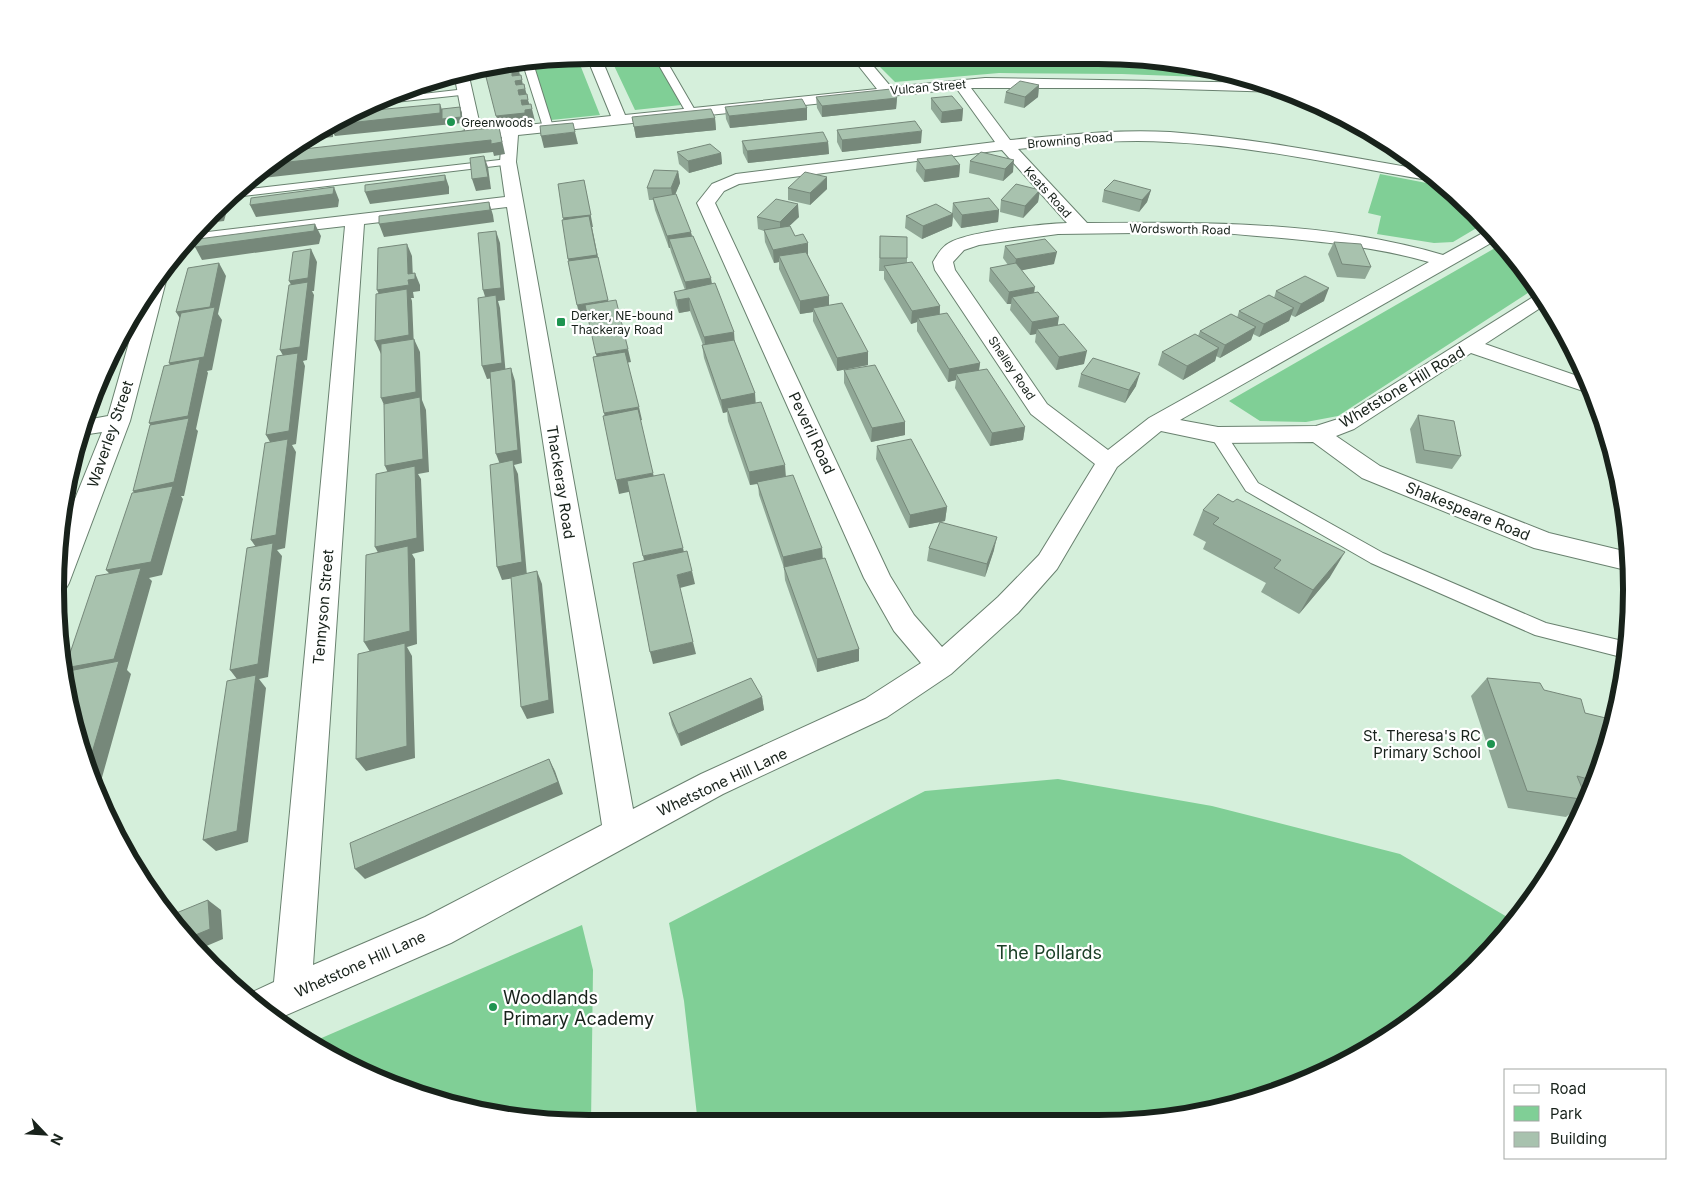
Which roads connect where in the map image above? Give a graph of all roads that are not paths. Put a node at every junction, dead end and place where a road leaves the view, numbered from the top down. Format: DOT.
graph roads {
  1 [pos="597,64"];
  2 [pos="663,64"];
  3 [pos="864,64"];
  4 [pos="529,67"];
  5 [pos="462,80"];
  6 [pos="961,84"];
  7 [pos="1250,87"];
  8 [pos="886,91"];
  9 [pos="466,92"];
  10 [pos="400,100"];
  11 [pos="691,112"];
  12 [pos="620,120"];
  13 [pos="548,127"];
  14 [pos="510,131"];
  15 [pos="474,135"];
  16 [pos="445,138"];
  17 [pos="1006,145"];
  18 [pos="508,162"];
  19 [pos="1420,174"];
  20 [pos="714,190"];
  21 [pos="244,193"];
  22 [pos="514,201"];
  23 [pos="355,220"];
  24 [pos="1081,228"];
  25 [pos="1488,237"];
  26 [pos="198,239"];
  27 [pos="948,254"];
  28 [pos="1445,261"];
  29 [pos="151,298"];
  30 [pos="1538,301"];
  31 [pos="1470,346"];
  32 [pos="1582,385"];
  33 [pos="118,421"];
  34 [pos="1157,423"];
  35 [pos="90,427"];
  36 [pos="1318,434"];
  37 [pos="1218,435"];
  38 [pos="1108,462"];
  39 [pos="65,557"];
  40 [pos="1622,560"];
  41 [pos="1620,649"];
  42 [pos="941,666"];
  43 [pos="620,832"];
  44 [pos="292,994"];
  45 [pos="266,1005"];
  1 -- 12 [label="street"];
  2 -- 11 [label="lane"];
  3 -- 8 [label="street"];
  4 -- 13 [label="lane"];
  5 -- 9 [label="street"];
  6 -- 7 [label="street, Vulcan Street"];
  6 -- 8 [label="street, Vulcan Street"];
  6 -- 17 [label="street, Keats Road"];
  8 -- 11 [label="street, Vulcan Street"];
  9 -- 10 [label="lane"];
  9 -- 15 [label="street"];
  11 -- 12 [label="street, Vulcan Street"];
  12 -- 13 [label="street, Vulcan Street"];
  13 -- 14 [label="street, Vulcan Street"];
  14 -- 15 [label="street, Vulcan Street"];
  14 -- 18 [label="street, Thackeray Road"];
  15 -- 16 [label="street, Vulcan Street"];
  17 -- 19 [label="street, Browning Road"];
  17 -- 20 [label="street, Browning Road"];
  17 -- 24 [label="street, Keats Road"];
  18 -- 21 [label="lane"];
  18 -- 22 [label="street, Thackeray Road"];
  20 -- 42 [label="street, Peveril Road"];
  22 -- 23 [label="street"];
  22 -- 43 [label="street, Thackeray Road"];
  23 -- 26 [label="street"];
  23 -- 44 [label="street, Tennyson Street"];
  24 -- 27 [label="street, Wordsworth Road"];
  24 -- 28 [label="street, Wordsworth Road"];
  25 -- 28 [label="street"];
  27 -- 38 [label="street, Shelley Road"];
  28 -- 34 [label="street"];
  29 -- 33 [label="street, Waverley Street"];
  30 -- 31 [label="street, Whetstone Hill Road"];
  31 -- 32 [label="street"];
  31 -- 36 [label="street, Whetstone Hill Road"];
  33 -- 35 [label="street"];
  33 -- 39 [label="street, Waverley Street"];
  34 -- 37 [label="street, Whetstone Hill Road"];
  34 -- 38 [label="street"];
  36 -- 37 [label="street, Whetstone Hill Road"];
  36 -- 40 [label="street, Shakespeare Road"];
  37 -- 41 [label="lane"];
  38 -- 42 [label="street, Whetstone Hill Lane"];
  42 -- 43 [label="street, Whetstone Hill Lane"];
  43 -- 44 [label="street, Whetstone Hill Lane"];
  44 -- 45 [label="street, Whetstone Hill Lane"];
}
